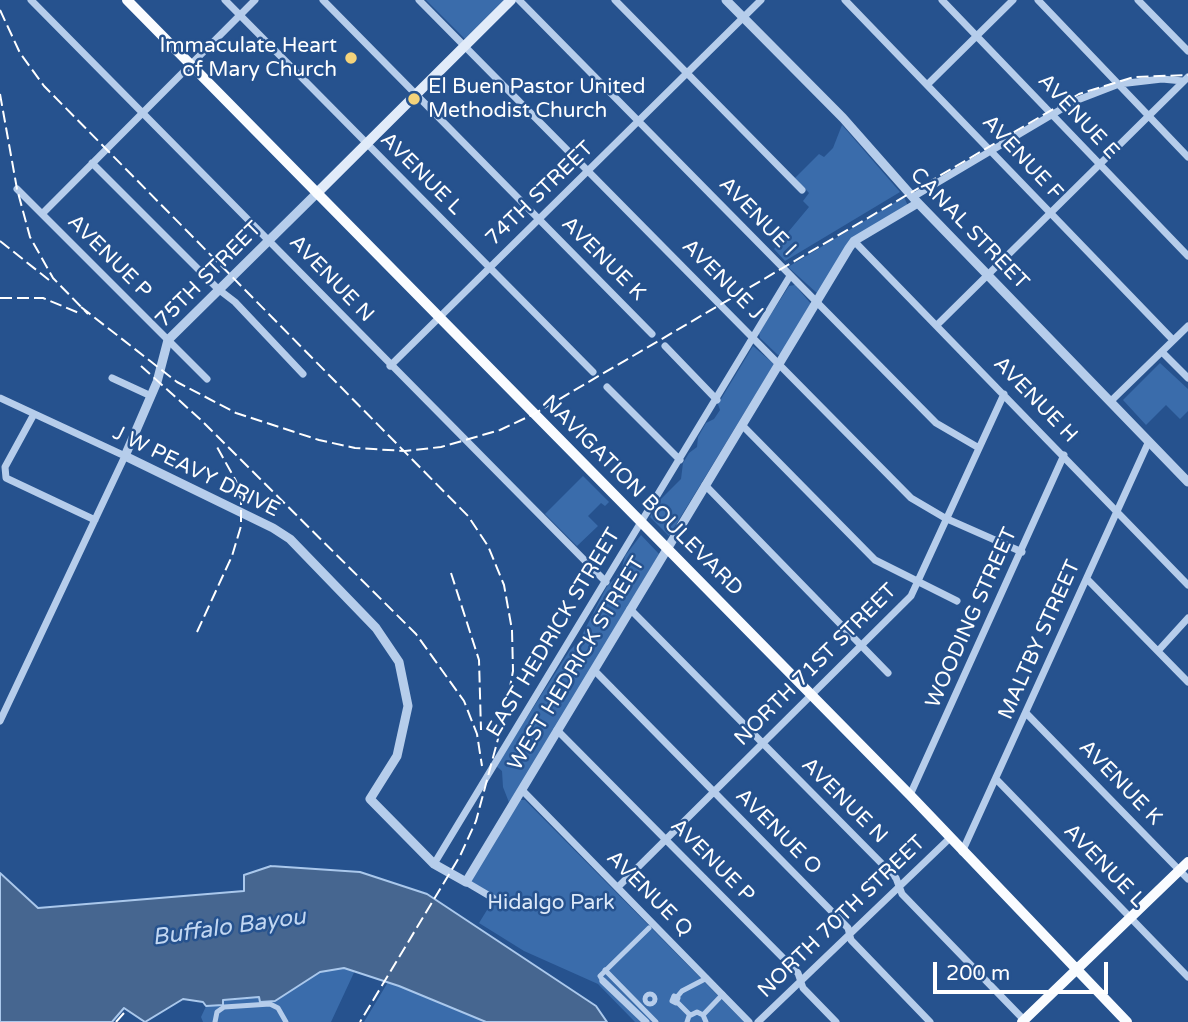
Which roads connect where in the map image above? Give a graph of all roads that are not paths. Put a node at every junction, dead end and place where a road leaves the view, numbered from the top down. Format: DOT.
graph roads {
  1 [pos="31,0"];
  2 [pos="127,0"];
  3 [pos="225,0"];
  4 [pos="255,0"];
  5 [pos="323,0"];
  6 [pos="419,0"];
  7 [pos="511,0"];
  8 [pos="519,0"];
  9 [pos="615,0"];
  10 [pos="726,0"];
  11 [pos="761,0"];
  12 [pos="845,0"];
  13 [pos="942,0"];
  14 [pos="1013,0"];
  15 [pos="1038,0"];
  16 [pos="1138,0"];
  17 [pos="239,15"];
  18 [pos="743,17"];
  19 [pos="977,35"];
  20 [pos="464,45"];
  21 [pos="1188,51"];
  22 [pos="191,65"];
  23 [pos="688,72"];
  24 [pos="1186,79"];
  25 [pos="1119,84"];
  26 [pos="928,85"];
  27 [pos="1176,88"];
  28 [pos="1188,90"];
  29 [pos="415,94"];
  30 [pos="141,114"];
  31 [pos="1051,114"];
  32 [pos="1147,116"];
  33 [pos="639,122"];
  34 [pos="365,143"];
  35 [pos="989,151"];
  36 [pos="1188,157"];
  37 [pos="92,163"];
  38 [pos="1098,165"];
  39 [pos="589,171"];
  40 [pos="17,189"];
  41 [pos="802,190"];
  42 [pos="317,192"];
  43 [pos="916,200"];
  44 [pos="1048,213"];
  45 [pos="42,214"];
  46 [pos="539,219"];
  47 [pos="854,240"];
  48 [pos="269,241"];
  49 [pos="1188,256"];
  50 [pos="489,268"];
  51 [pos="988,273"];
  52 [pos="790,276"];
  53 [pos="218,289"];
  54 [pos="817,302"];
  55 [pos="439,318"];
  56 [pos="937,325"];
  57 [pos="1188,326"];
  58 [pos="652,334"];
  59 [pos="753,337"];
  60 [pos="168,340"];
  61 [pos="1173,340"];
  62 [pos="665,346"];
  63 [pos="1162,352"];
  64 [pos="779,364"];
  65 [pos="390,366"];
  66 [pos="593,372"];
  67 [pos="303,374"];
  68 [pos="112,378"];
  69 [pos="1188,378"];
  70 [pos="207,379"];
  71 [pos="607,387"];
  72 [pos="1004,394"];
  73 [pos="151,396"];
  74 [pos="0,398"];
  75 [pos="717,400"];
  76 [pos="1111,401"];
  77 [pos="34,414"];
  78 [pos="742,425"];
  79 [pos="1149,442"];
  80 [pos="979,448"];
  81 [pos="1065,455"];
  82 [pos="125,456"];
  83 [pos="680,460"];
  84 [pos="1188,482"];
  85 [pos="705,485"];
  86 [pos="1118,511"];
  87 [pos="946,518"];
  88 [pos="94,520"];
  89 [pos="642,524"];
  90 [pos="666,548"];
  91 [pos="1022,552"];
  92 [pos="1087,579"];
  93 [pos="918,581"];
  94 [pos="606,582"];
  95 [pos="1188,585"];
  96 [pos="957,601"];
  97 [pos="630,609"];
  98 [pos="1188,618"];
  99 [pos="862,646"];
  100 [pos="1158,650"];
  101 [pos="594,670"];
  102 [pos="888,673"];
  103 [pos="1188,682"];
  104 [pos="811,695"];
  105 [pos="1026,713"];
  106 [pos="0,721"];
  107 [pos="556,730"];
  108 [pos="763,743"];
  109 [pos="996,779"];
  110 [pos="523,790"];
  111 [pos="714,792"];
  112 [pos="910,795"];
  113 [pos="950,838"];
  114 [pos="667,839"];
  115 [pos="962,852"];
  116 [pos="434,864"];
  117 [pos="1185,870"];
  118 [pos="466,882"];
  119 [pos="618,887"];
  120 [pos="900,887"];
  121 [pos="493,898"];
  122 [pos="1130,918"];
  123 [pos="649,928"];
  124 [pos="850,935"];
  125 [pos="1076,969"];
  126 [pos="605,970"];
  127 [pos="1188,977"];
  128 [pos="707,978"];
  129 [pos="603,981"];
  130 [pos="801,982"];
  131 [pos="723,994"];
  132 [pos="656,999"];
  133 [pos="675,1000"];
  134 [pos="690,1014"];
  135 [pos="703,1014"];
  136 [pos="1024,1021"];
  137 [pos="215,1022"];
  138 [pos="286,1022"];
  139 [pos="646,1022"];
  140 [pos="656,1022"];
  141 [pos="687,1022"];
  142 [pos="705,1022"];
  143 [pos="749,1022"];
  144 [pos="758,1022"];
  145 [pos="836,1022"];
  146 [pos="930,1022"];
  147 [pos="1127,1022"];
  1 -- 30 [label="street, AVENUE N"];
  2 -- 22 [label="main road, NAVIGATION BOULEVARD"];
  3 -- 17 [label="street, AVENUE L"];
  4 -- 17 [label="street"];
  5 -- 29 [label="street, AVENUE K"];
  6 -- 20 [label="street, AVENUE J"];
  7 -- 20 [label="main road, 75TH STREET"];
  8 -- 33 [label="street, AVENUE I"];
  9 -- 23 [label="street"];
  10 -- 18 [label="street, CANAL STREET"];
  11 -- 18 [label="street, 74TH STREET"];
  12 -- 26 [label="street, AVENUE F"];
  13 -- 19 [label="street, AVENUE E"];
  14 -- 19 [label="street"];
  15 -- 25 [label="street"];
  16 -- 21 [label="street"];
  17 -- 22 [label="street"];
  17 -- 34 [label="street, AVENUE L"];
  18 -- 23 [label="street, 74TH STREET"];
  18 -- 43 [label="street, CANAL STREET"];
  19 -- 26 [label="street"];
  19 -- 31 [label="street, AVENUE E"];
  20 -- 29 [label="main road, 75TH STREET"];
  20 -- 39 [label="street, AVENUE J"];
  22 -- 30 [label="street"];
  22 -- 42 [label="main road, NAVIGATION BOULEVARD"];
  23 -- 33 [label="street, 74TH STREET"];
  23 -- 41 [label="street"];
  24 -- 25 [label="street, WEST HEDRICK STREET"];
  24 -- 27 [label="street"];
  25 -- 31 [label="street, WEST HEDRICK STREET"];
  25 -- 32 [label="street"];
  26 -- 35 [label="street, AVENUE F"];
  27 -- 28 [label="street"];
  27 -- 32 [label="street"];
  29 -- 34 [label="main road, 75TH STREET"];
  29 -- 46 [label="street, AVENUE K"];
  30 -- 37 [label="street"];
  30 -- 48 [label="street, AVENUE N"];
  31 -- 35 [label="street, WEST HEDRICK STREET"];
  31 -- 38 [label="street, AVENUE E"];
  32 -- 36 [label="street"];
  32 -- 38 [label="street"];
  33 -- 39 [label="street, 74TH STREET"];
  33 -- 52 [label="street, AVENUE I"];
  34 -- 42 [label="main road, 75TH STREET"];
  34 -- 50 [label="street, AVENUE L"];
  35 -- 43 [label="street, WEST HEDRICK STREET"];
  35 -- 44 [label="street, AVENUE F"];
  37 -- 45 [label="street"];
  37 -- 53 [label="street"];
  38 -- 44 [label="street"];
  38 -- 49 [label="street, AVENUE E"];
  39 -- 46 [label="street, 74TH STREET"];
  39 -- 59 [label="street, AVENUE J"];
  40 -- 45 [label="street, AVENUE P"];
  42 -- 48 [label="street, 75TH STREET"];
  42 -- 55 [label="main road, NAVIGATION BOULEVARD"];
  43 -- 47 [label="street, WEST HEDRICK STREET"];
  43 -- 51 [label="street, CANAL STREET"];
  44 -- 51 [label="street"];
  44 -- 61 [label="street, AVENUE F"];
  45 -- 60 [label="street, AVENUE P"];
  46 -- 50 [label="street, 74TH STREET"];
  46 -- 58 [label="street, AVENUE K"];
  47 -- 54 [label="street, WEST HEDRICK STREET"];
  47 -- 56 [label="street, AVENUE H"];
  48 -- 53 [label="street, 75TH STREET"];
  48 -- 65 [label="street, AVENUE N"];
  50 -- 55 [label="street, 74TH STREET"];
  50 -- 66 [label="street, AVENUE L"];
  51 -- 56 [label="street"];
  51 -- 76 [label="street, CANAL STREET"];
  52 -- 54 [label="street, AVENUE I"];
  52 -- 59 [label="street, EAST HEDRICK STREET"];
  53 -- 60 [label="street, 75TH STREET"];
  53 -- 67 [label="street"];
  54 -- 64 [label="street, WEST HEDRICK STREET"];
  54 -- 80 [label="street, AVENUE I"];
  55 -- 65 [label="street, 74TH STREET"];
  55 -- 89 [label="main road, NAVIGATION BOULEVARD"];
  56 -- 72 [label="street, AVENUE H"];
  57 -- 61 [label="street"];
  59 -- 64 [label="street, AVENUE J"];
  59 -- 75 [label="street, EAST HEDRICK STREET"];
  60 -- 70 [label="street, AVENUE P"];
  60 -- 73 [label="street, 75TH STREET"];
  61 -- 63 [label="street"];
  62 -- 75 [label="street"];
  63 -- 69 [label="street"];
  63 -- 76 [label="street"];
  64 -- 78 [label="street, WEST HEDRICK STREET"];
  64 -- 87 [label="street, AVENUE J"];
  65 -- 94 [label="street, AVENUE N"];
  68 -- 73 [label="street"];
  71 -- 83 [label="street"];
  72 -- 80 [label="street, NORTH 71ST STREET"];
  72 -- 81 [label="street, AVENUE H"];
  73 -- 82 [label="street, 75TH STREET"];
  74 -- 77 [label="street, J W PEAVY DRIVE"];
  75 -- 83 [label="street, EAST HEDRICK STREET"];
  76 -- 79 [label="street, CANAL STREET"];
  77 -- 82 [label="street, J W PEAVY DRIVE"];
  77 -- 88 [label="street"];
  78 -- 85 [label="street, WEST HEDRICK STREET"];
  78 -- 93 [label="street"];
  79 -- 84 [label="street, CANAL STREET"];
  79 -- 86 [label="street, MALTBY STREET"];
  80 -- 87 [label="street, NORTH 71ST STREET"];
  81 -- 86 [label="street, AVENUE H"];
  81 -- 91 [label="street, WOODING STREET"];
  82 -- 88 [label="street, 75TH STREET"];
  82 -- 116 [label="street, J W PEAVY DRIVE"];
  83 -- 89 [label="street, EAST HEDRICK STREET"];
  85 -- 90 [label="street, WEST HEDRICK STREET"];
  85 -- 99 [label="street"];
  86 -- 92 [label="street, MALTBY STREET"];
  86 -- 95 [label="street, AVENUE H"];
  87 -- 91 [label="street, AVENUE J"];
  87 -- 93 [label="street, NORTH 71ST STREET"];
  88 -- 106 [label="street, 75TH STREET"];
  89 -- 90 [label="main road, NAVIGATION BOULEVARD"];
  89 -- 94 [label="street, EAST HEDRICK STREET"];
  90 -- 97 [label="street, WEST HEDRICK STREET"];
  90 -- 104 [label="main road, NAVIGATION BOULEVARD"];
  91 -- 112 [label="street, WOODING STREET"];
  92 -- 100 [label="street"];
  92 -- 105 [label="street, MALTBY STREET"];
  93 -- 96 [label="street"];
  93 -- 99 [label="street, NORTH 71ST STREET"];
  94 -- 116 [label="street, EAST HEDRICK STREET"];
  97 -- 101 [label="street, WEST HEDRICK STREET"];
  97 -- 108 [label="street, AVENUE N"];
  98 -- 100 [label="street"];
  99 -- 102 [label="street"];
  99 -- 104 [label="street, NORTH 71ST STREET"];
  100 -- 103 [label="street"];
  101 -- 107 [label="street, WEST HEDRICK STREET"];
  101 -- 111 [label="street, AVENUE O"];
  104 -- 108 [label="street, NORTH 71ST STREET"];
  104 -- 112 [label="main road, NAVIGATION BOULEVARD"];
  105 -- 109 [label="street, MALTBY STREET"];
  105 -- 117 [label="street, AVENUE K"];
  107 -- 110 [label="street, WEST HEDRICK STREET"];
  107 -- 114 [label="street, AVENUE P"];
  108 -- 111 [label="street, NORTH 71ST STREET"];
  108 -- 120 [label="street, AVENUE N"];
  109 -- 115 [label="street, MALTBY STREET"];
  109 -- 122 [label="street, AVENUE L"];
  110 -- 118 [label="street, WEST HEDRICK STREET"];
  110 -- 119 [label="street, AVENUE Q"];
  111 -- 114 [label="street, NORTH 71ST STREET"];
  111 -- 124 [label="street, AVENUE O"];
  112 -- 113 [label="main road, NAVIGATION BOULEVARD"];
  113 -- 115 [label="main road, NAVIGATION BOULEVARD"];
  113 -- 120 [label="street, NORTH 70TH STREET"];
  114 -- 119 [label="street, NORTH 71ST STREET"];
  114 -- 130 [label="street, AVENUE P"];
  115 -- 125 [label="main road, NAVIGATION BOULEVARD"];
  116 -- 118 [label="street, J W PEAVY DRIVE"];
  117 -- 122 [label="main road"];
  118 -- 121 [label="street, J W PEAVY DRIVE"];
  119 -- 128 [label="street, AVENUE Q"];
  120 -- 124 [label="street, NORTH 70TH STREET"];
  120 -- 136 [label="street, AVENUE N"];
  122 -- 125 [label="main road"];
  122 -- 127 [label="street, AVENUE L"];
  123 -- 126 [label="street"];
  124 -- 130 [label="street, NORTH 70TH STREET"];
  124 -- 146 [label="street, AVENUE O"];
  125 -- 136 [label="main road"];
  125 -- 147 [label="main road, NAVIGATION BOULEVARD"];
  126 -- 129 [label="street"];
  126 -- 140 [label="street"];
  128 -- 131 [label="street, AVENUE Q"];
  128 -- 133 [label="street"];
  129 -- 139 [label="street"];
  130 -- 144 [label="street, NORTH 70TH STREET"];
  130 -- 145 [label="street, AVENUE P"];
  131 -- 135 [label="street"];
  131 -- 143 [label="street, AVENUE Q"];
  132 -- 133 [label="street"];
  133 -- 134 [label="street"];
  134 -- 135 [label="street"];
  134 -- 141 [label="street"];
  135 -- 142 [label="street"];
  137 -- 138 [label="street"];
}
